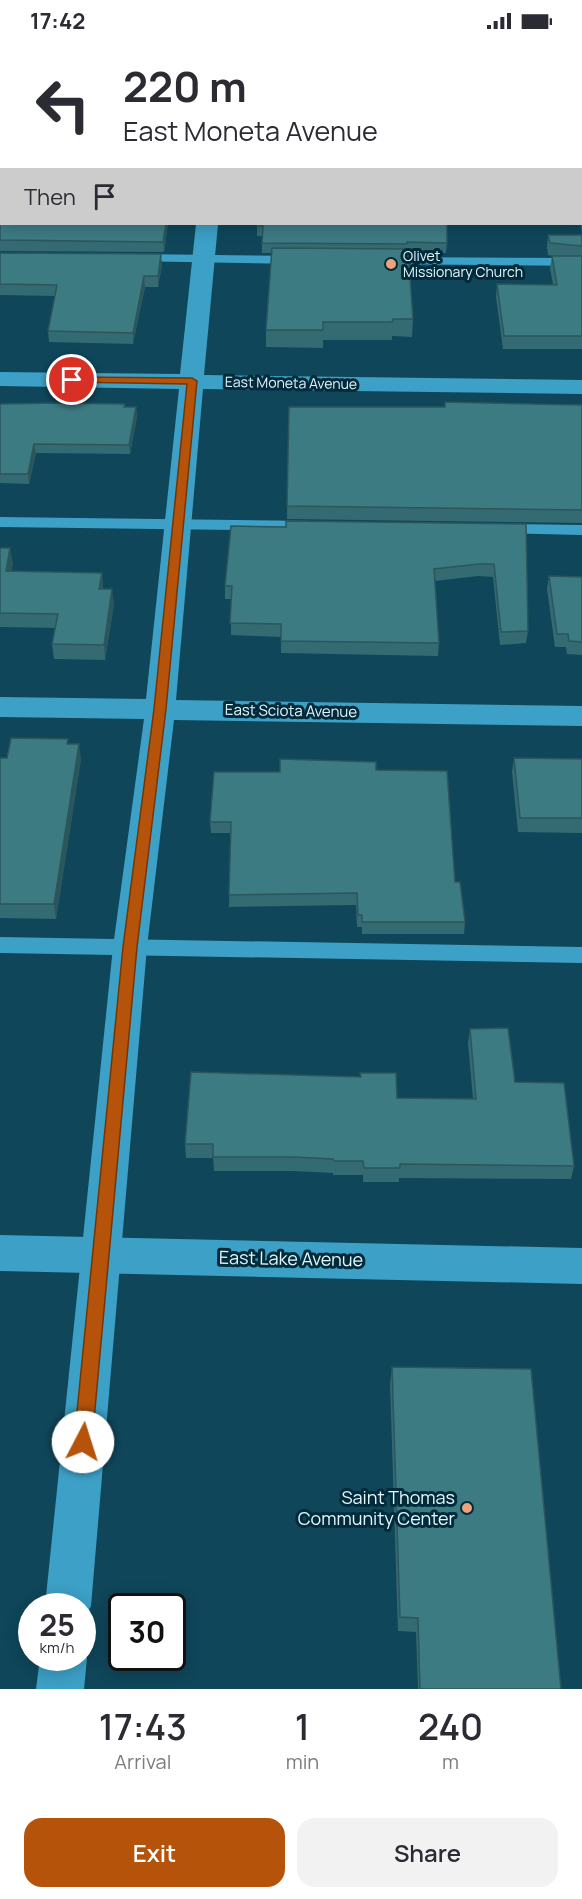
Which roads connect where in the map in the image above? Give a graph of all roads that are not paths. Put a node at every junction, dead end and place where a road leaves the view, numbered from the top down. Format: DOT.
graph roads {
  1 [pos="207,225"];
  2 [pos="120,258"];
  3 [pos="203,259"];
  4 [pos="310,260"];
  5 [pos="369,260"];
  6 [pos="582,262"];
  7 [pos="0,379"];
  8 [pos="192,381"];
  9 [pos="582,387"];
  10 [pos="0,522"];
  11 [pos="178,524"];
  12 [pos="332,526"];
  13 [pos="487,528"];
  14 [pos="582,530"];
  15 [pos="0,707"];
  16 [pos="160,709"];
  17 [pos="582,716"];
  18 [pos="0,945"];
  19 [pos="130,947"];
  20 [pos="582,955"];
  21 [pos="0,1253"];
  22 [pos="100,1254"];
  23 [pos="582,1266"];
  24 [pos="69,1593"];
  25 [pos="62,1671"];
  26 [pos="60,1689"];
  1 -- 3 [label="street"];
  2 -- 3 [label="lane"];
  3 -- 4 [label="lane"];
  3 -- 8 [label="street"];
  5 -- 6 [label="lane"];
  7 -- 8 [label="street, East Moneta Avenue"];
  8 -- 9 [label="street, East Moneta Avenue"];
  8 -- 11 [label="street"];
  10 -- 11 [label="lane"];
  11 -- 12 [label="lane"];
  11 -- 16 [label="street"];
  13 -- 14 [label="lane"];
  15 -- 16 [label="street, East Sciota Avenue"];
  16 -- 17 [label="street, East Sciota Avenue"];
  16 -- 19 [label="street"];
  18 -- 19 [label="lane"];
  19 -- 20 [label="lane"];
  19 -- 22 [label="street"];
  21 -- 22 [label="street, East Lake Avenue"];
  22 -- 23 [label="street, East Lake Avenue"];
  22 -- 24 [label="street"];
  25 -- 26 [label="street"];
}
